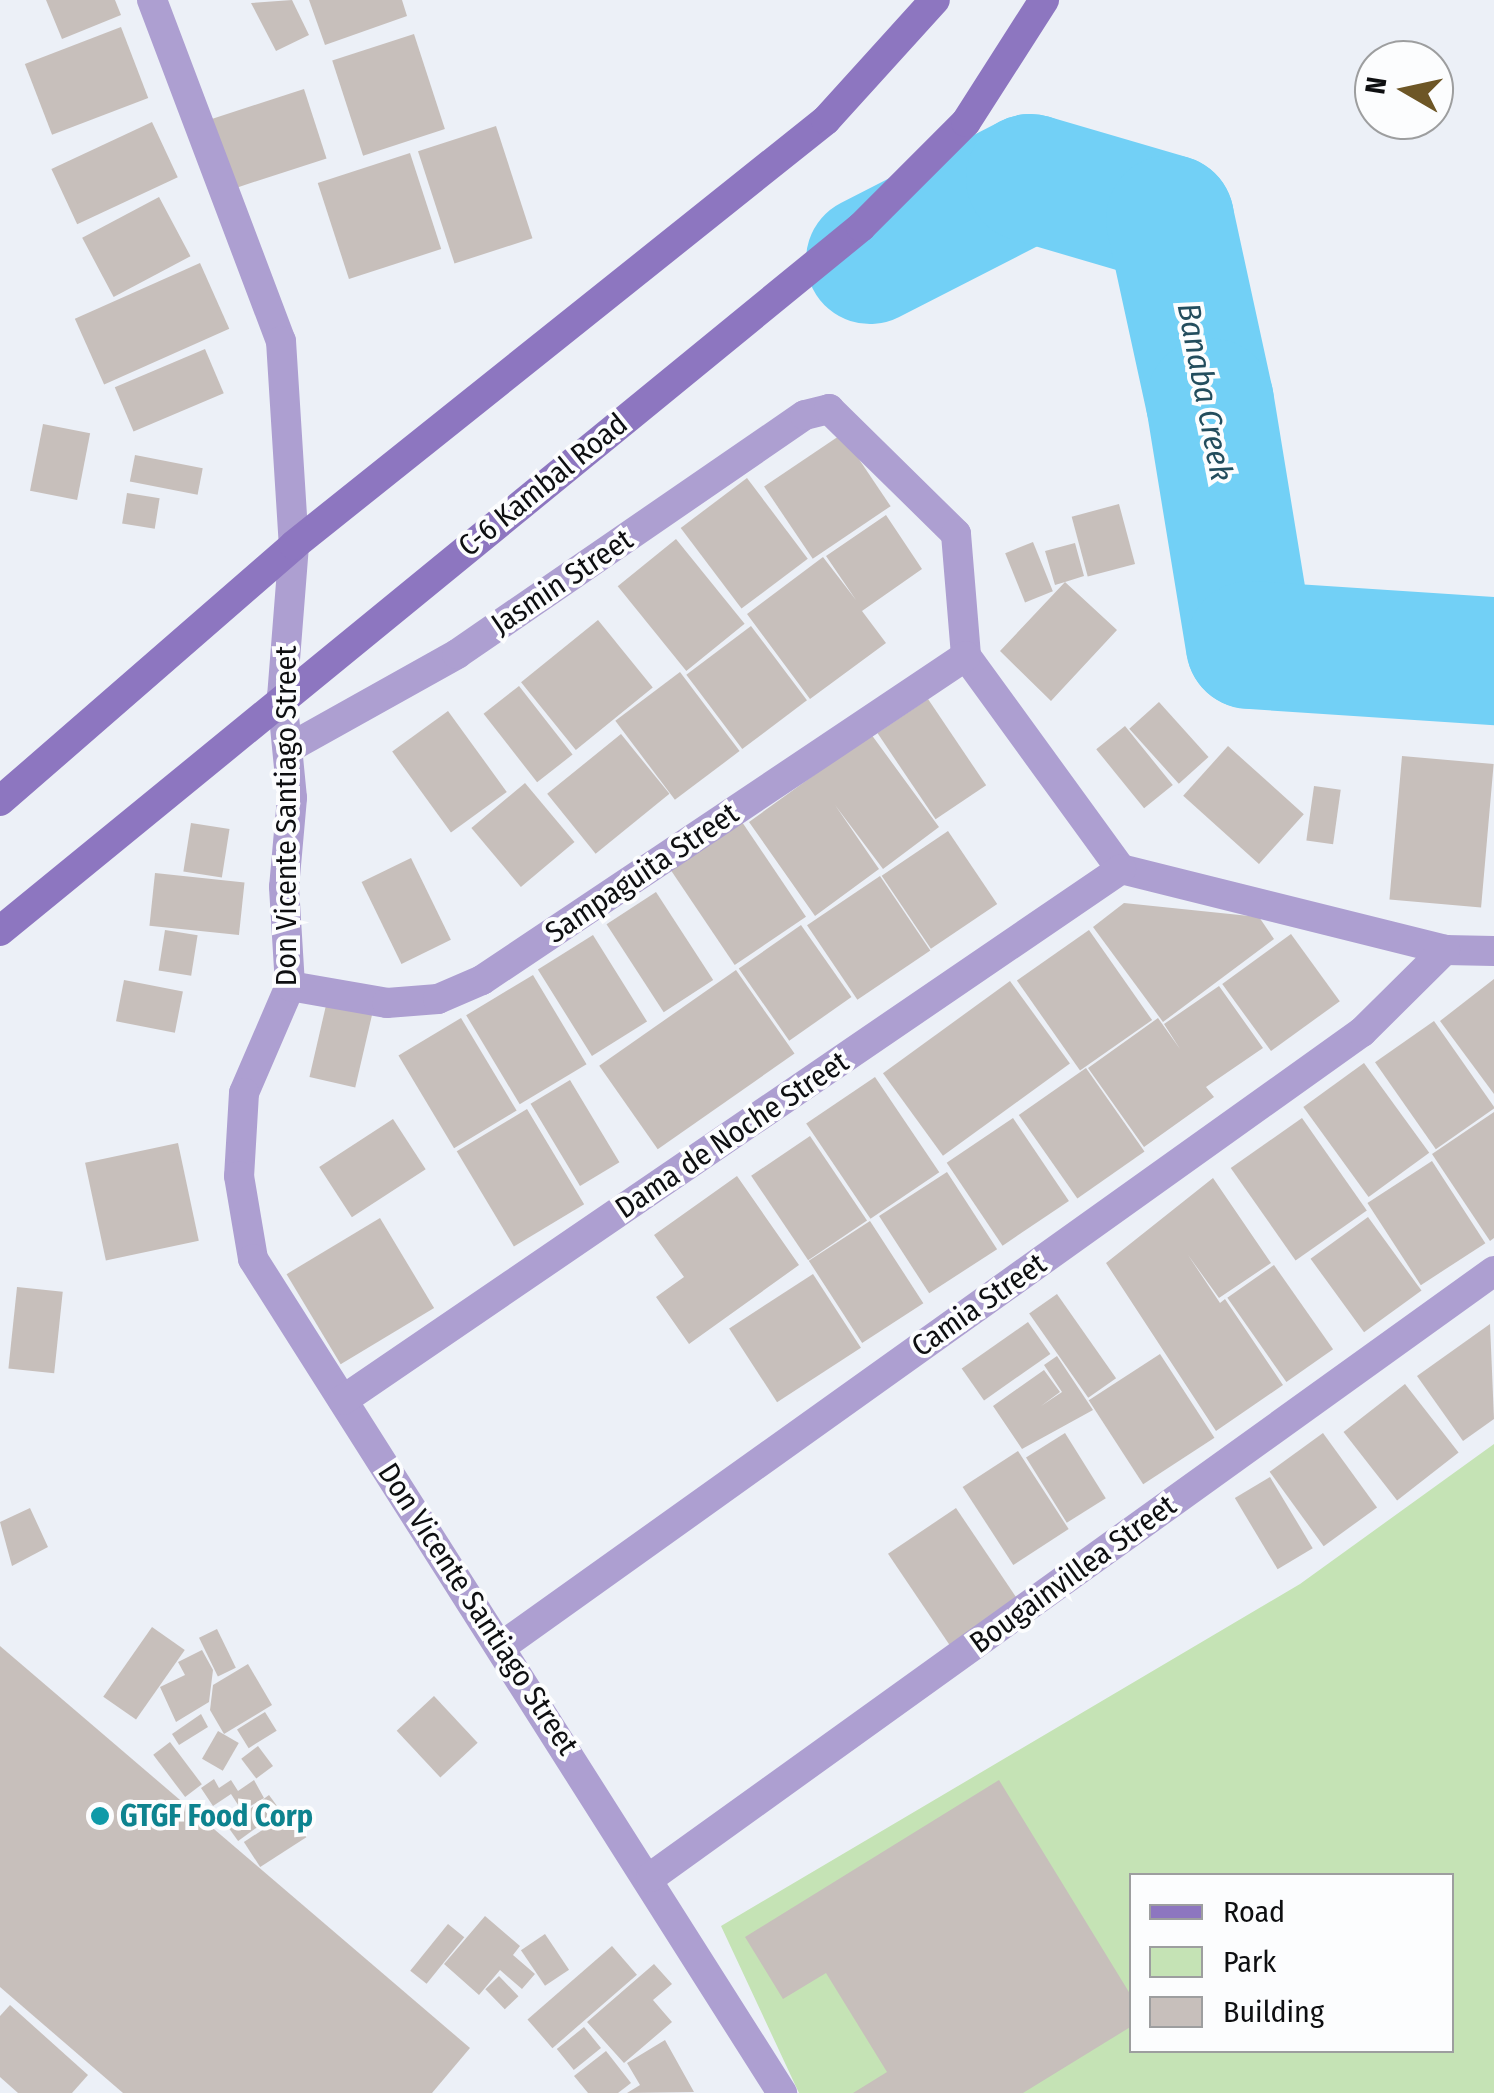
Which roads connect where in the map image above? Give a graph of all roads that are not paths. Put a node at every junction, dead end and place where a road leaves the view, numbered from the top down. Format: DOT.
graph roads {
  1 [pos="152,0"];
  2 [pos="935,0"];
  3 [pos="1044,0"];
  4 [pos="294,546"];
  5 [pos="966,656"];
  6 [pos="282,696"];
  7 [pos="289,748"];
  8 [pos="0,801"];
  9 [pos="1121,869"];
  10 [pos="0,931"];
  11 [pos="1446,950"];
  12 [pos="1494,951"];
  13 [pos="290,986"];
  14 [pos="1494,1272"];
  15 [pos="342,1400"];
  16 [pos="502,1646"];
  17 [pos="651,1877"];
  18 [pos="782,2093"];
  1 -- 4 [label="street, Don Vicente Santiago Street"];
  2 -- 4 [label="main road"];
  3 -- 6 [label="main road, C-6 Kambal Road"];
  4 -- 6 [label="street, Don Vicente Santiago Street"];
  4 -- 8 [label="main road"];
  5 -- 7 [label="street, Jasmin Street"];
  5 -- 9 [label="street"];
  5 -- 13 [label="street, Sampaguita Street"];
  6 -- 7 [label="street, Don Vicente Santiago Street"];
  6 -- 10 [label="main road, C-6 Kambal Road"];
  7 -- 13 [label="street, Don Vicente Santiago Street"];
  9 -- 11 [label="street"];
  9 -- 15 [label="street, Dama de Noche Street"];
  11 -- 12 [label="street"];
  11 -- 16 [label="street, Camia Street"];
  13 -- 15 [label="street, Don Vicente Santiago Street"];
  14 -- 17 [label="street, Bougainvillea Street"];
  15 -- 16 [label="street, Don Vicente Santiago Street"];
  16 -- 17 [label="street, Don Vicente Santiago Street"];
  17 -- 18 [label="street, Don Vicente Santiago Street"];
}
